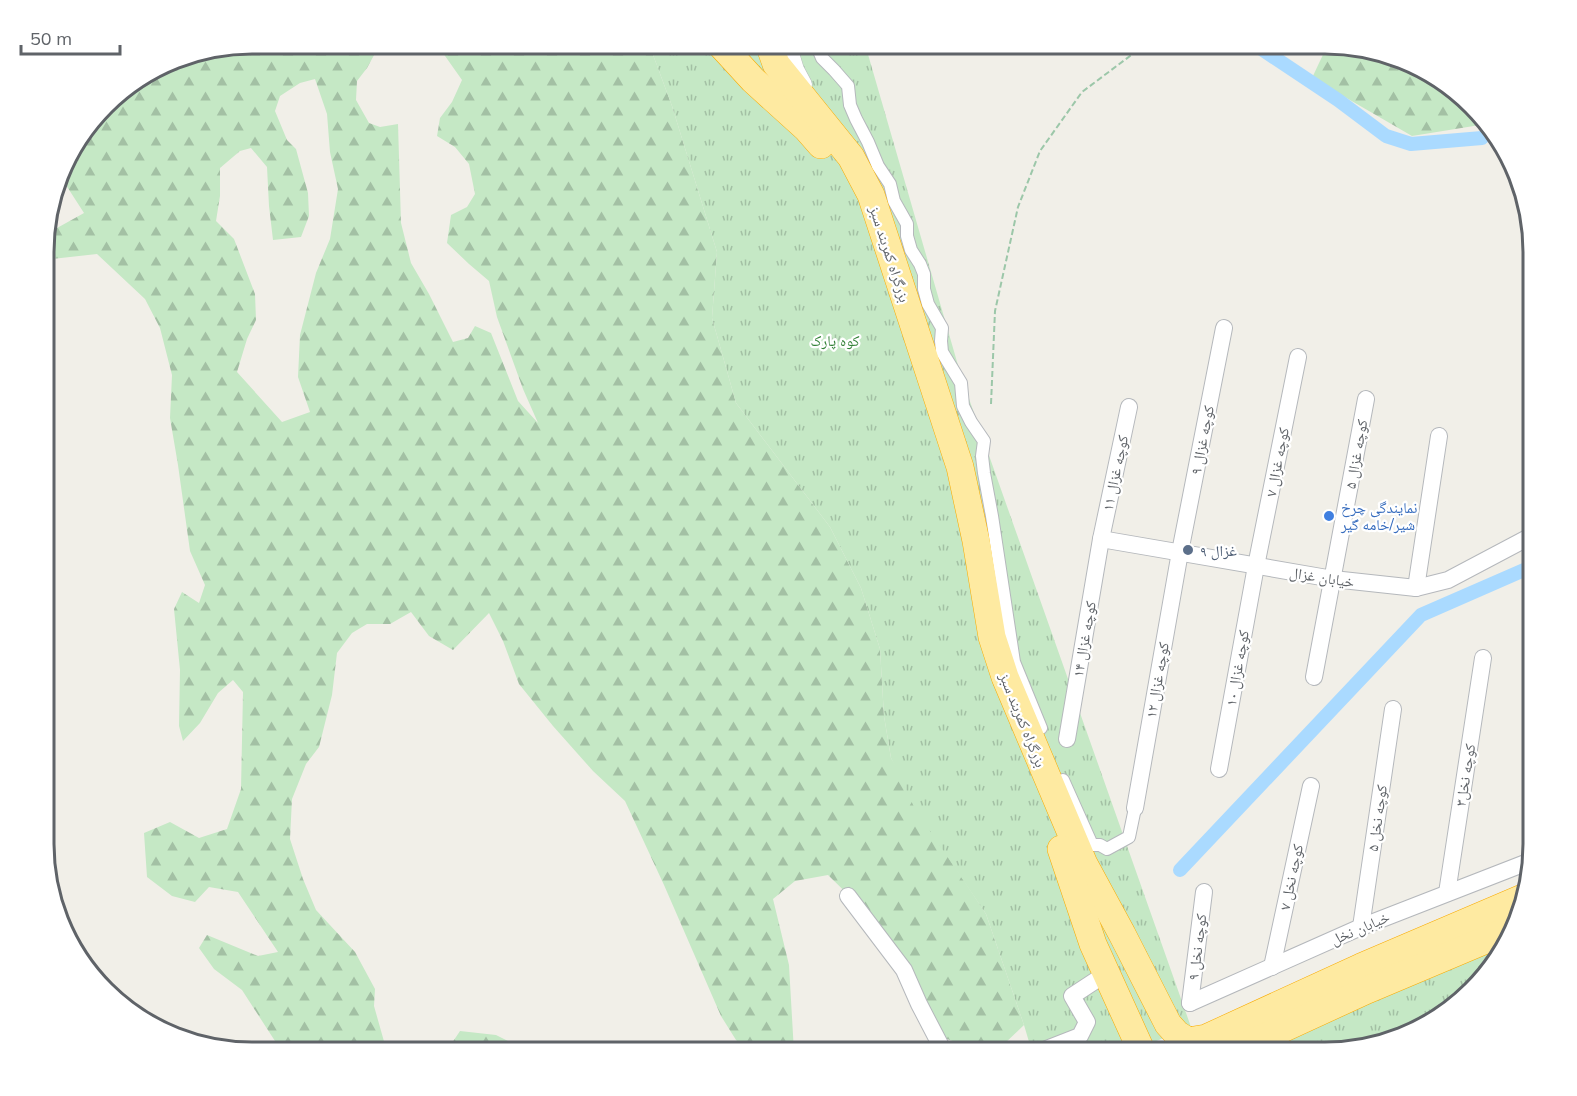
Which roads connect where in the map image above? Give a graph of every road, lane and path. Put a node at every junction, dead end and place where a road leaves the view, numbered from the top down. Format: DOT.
graph roads {
  1 [pos="729,54"];
  2 [pos="772,54"];
  3 [pos="789,54"];
  4 [pos="820,54"];
  5 [pos="1133,54"];
  6 [pos="819,117"];
  7 [pos="1224,328"];
  8 [pos="1298,357"];
  9 [pos="1366,399"];
  10 [pos="991,404"];
  11 [pos="1129,407"];
  12 [pos="1439,436"];
  13 [pos="1101,538"];
  14 [pos="1523,540"];
  15 [pos="1180,552"];
  16 [pos="1256,566"];
  17 [pos="1333,579"];
  18 [pos="1416,588"];
  19 [pos="1483,658"];
  20 [pos="1314,677"];
  21 [pos="1393,709"];
  22 [pos="1067,739"];
  23 [pos="1047,743"];
  24 [pos="1219,769"];
  25 [pos="1060,773"];
  26 [pos="1311,786"];
  27 [pos="1135,808"];
  28 [pos="1522,864"];
  29 [pos="1204,892"];
  30 [pos="1447,892"];
  31 [pos="848,896"];
  32 [pos="1515,901"];
  33 [pos="1361,927"];
  34 [pos="1502,933"];
  35 [pos="1122,934"];
  36 [pos="1093,944"];
  37 [pos="1272,967"];
  38 [pos="1107,973"];
  39 [pos="1190,1003"];
  40 [pos="1080,1036"];
  41 [pos="939,1042"];
  42 [pos="1065,1042"];
  43 [pos="1077,1042"];
  44 [pos="1138,1042"];
  45 [pos="1254,1042"];
  1 -- 36 [label="highway, بزرگراه کمربند سبز"];
  2 -- 6 [label="highway, بزرگراه کمربند سبز"];
  3 -- 6 [label="street"];
  4 -- 23 [label="street"];
  5 -- 10 [label="path"];
  6 -- 35 [label="highway, بزرگراه کمربند سبز"];
  7 -- 15 [label="street, کوچه غزال ۹"];
  8 -- 16 [label="street, کوچه غزال ۷"];
  9 -- 17 [label="street, کوچه غزال ۵"];
  11 -- 13 [label="street, کوچه غزال ۱۱"];
  12 -- 18 [label="street"];
  13 -- 15 [label="street, خیابان غزال"];
  13 -- 22 [label="street, کوچه غزال ۱۴"];
  14 -- 18 [label="street, خیابان غزال"];
  15 -- 16 [label="street, خیابان غزال"];
  15 -- 27 [label="street, کوچه غزال ۱۲"];
  16 -- 17 [label="street, خیابان غزال"];
  16 -- 24 [label="street, کوچه غزال ۱۰"];
  17 -- 18 [label="street, خیابان غزال"];
  17 -- 20 [label="street, کوچه غزال ۵"];
  19 -- 30 [label="street, کوچه نخل۳"];
  21 -- 33 [label="street, کوچه نخل ۵"];
  25 -- 27 [label="street"];
  26 -- 37 [label="street, کوچه نخل ۷"];
  28 -- 30 [label="street, خیابان نخل"];
  29 -- 39 [label="street, کوچه نخل ۹"];
  30 -- 33 [label="street, خیابان نخل"];
  31 -- 41 [label="street"];
  32 -- 35 [label="highway, بزرگراه کمربند سبز"];
  33 -- 37 [label="street, خیابان نخل"];
  34 -- 45 [label="highway"];
  35 -- 36 [label="highway"];
  36 -- 38 [label="highway, بزرگراه کمربند سبز"];
  37 -- 39 [label="street, خیابان نخل"];
  38 -- 40 [label="street"];
  38 -- 44 [label="highway, بزرگراه کمربند سبز"];
  40 -- 42 [label="street"];
  40 -- 43 [label="lane"];
}
